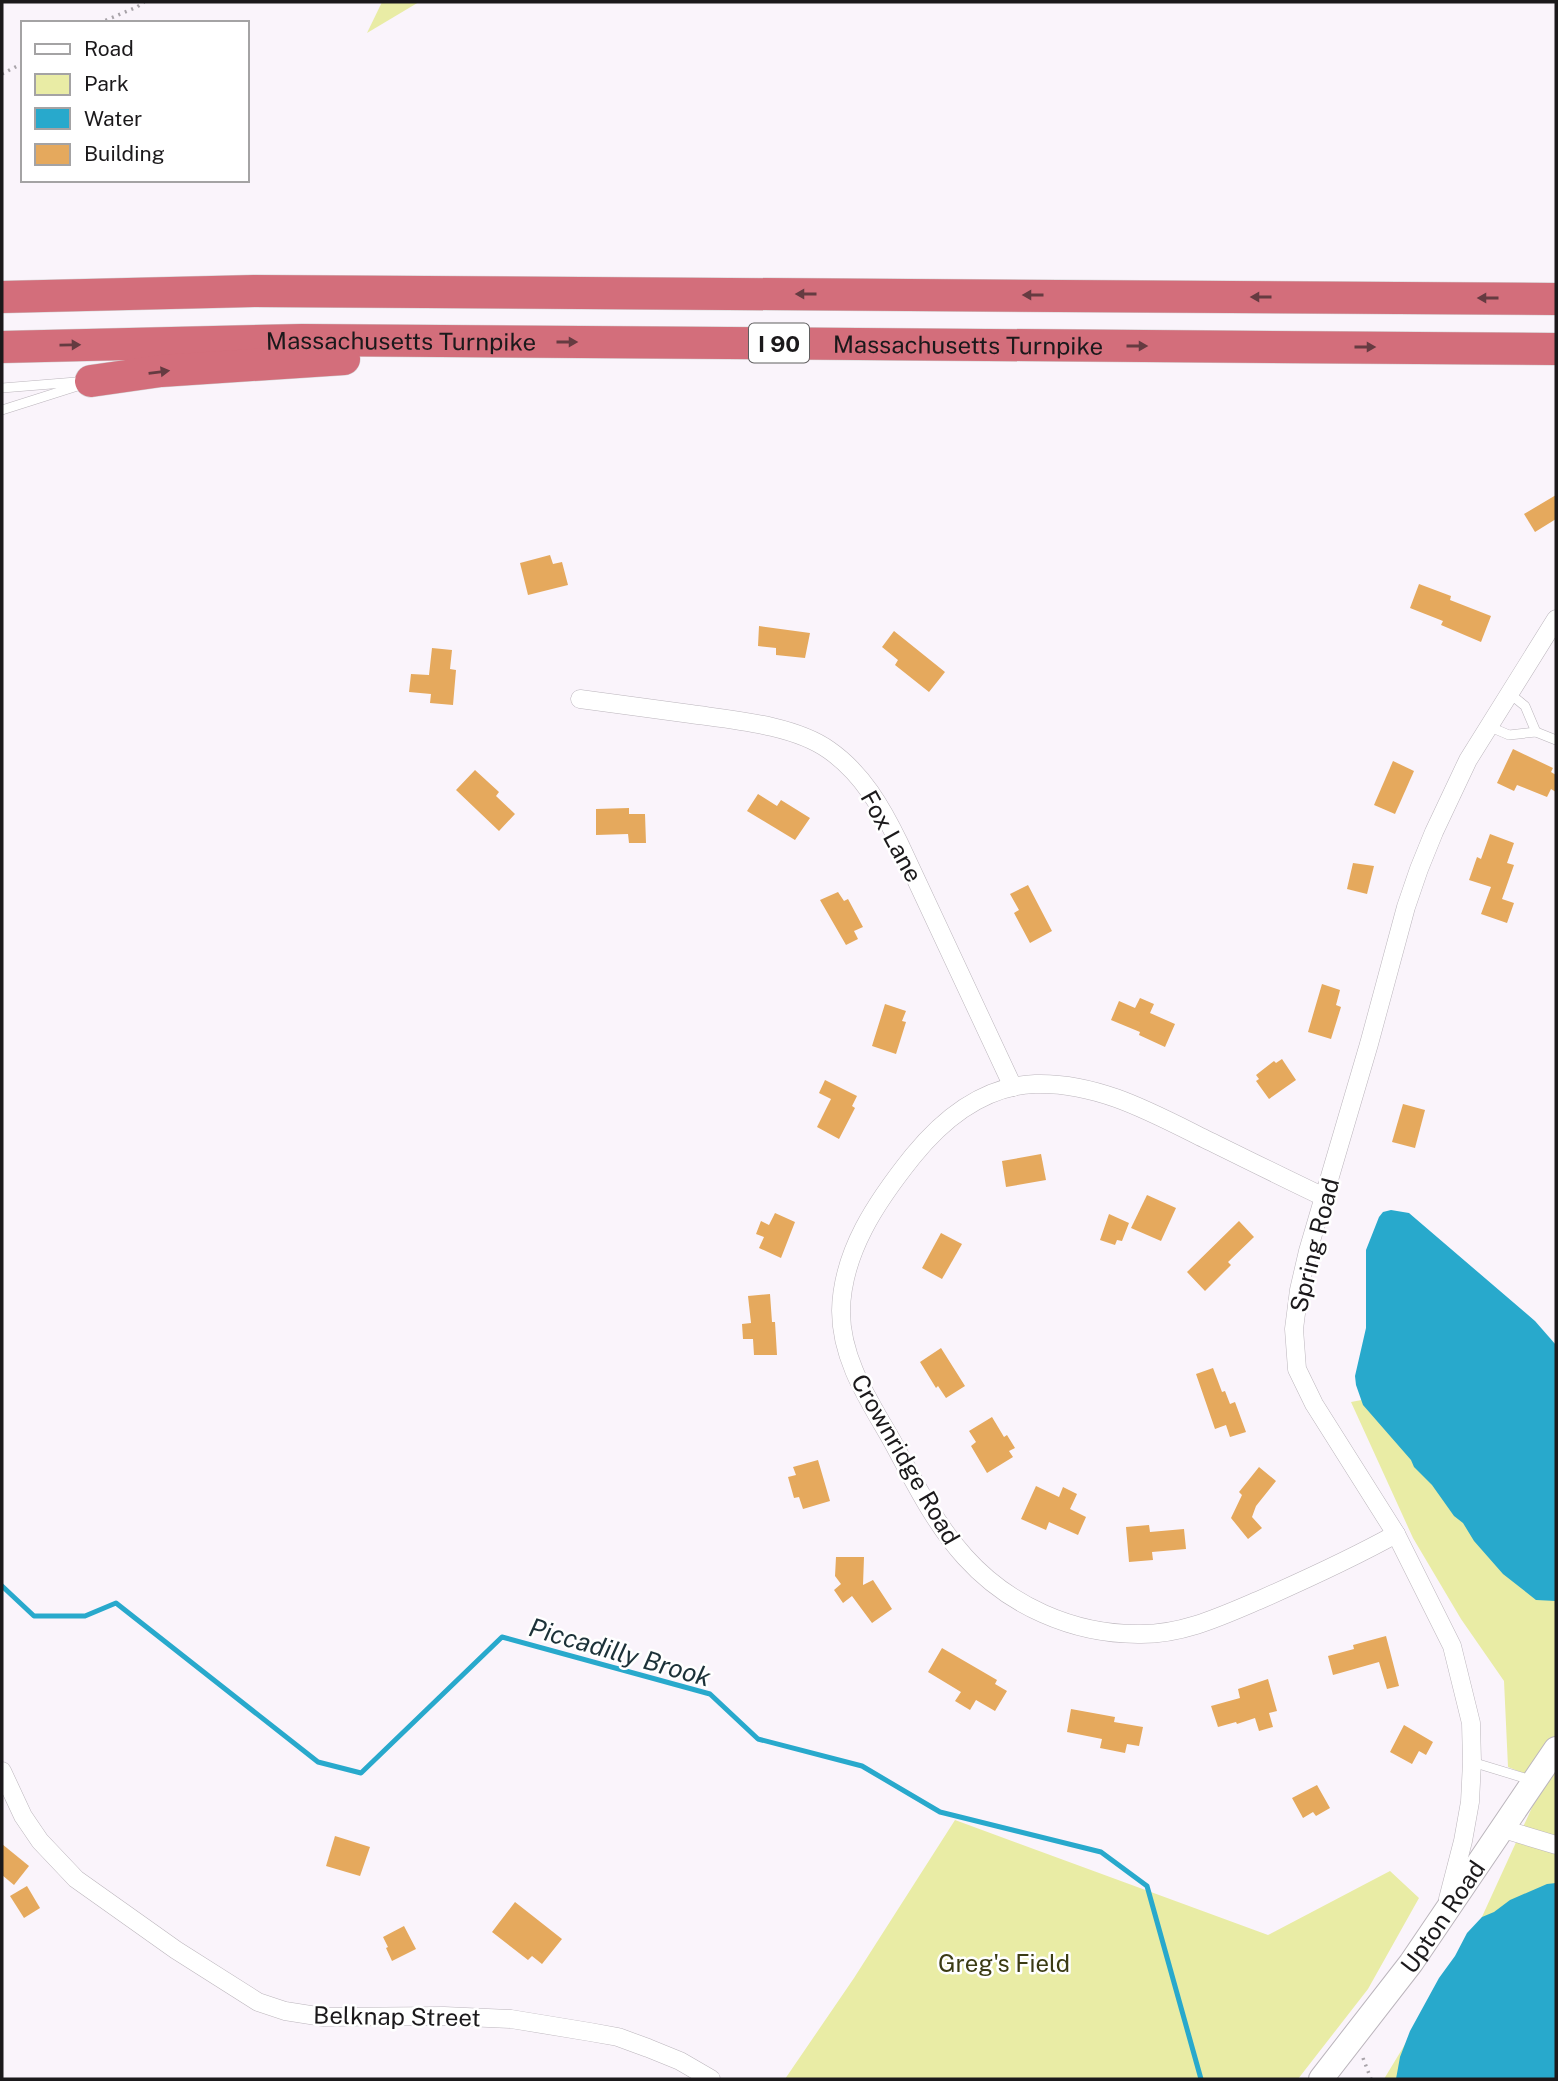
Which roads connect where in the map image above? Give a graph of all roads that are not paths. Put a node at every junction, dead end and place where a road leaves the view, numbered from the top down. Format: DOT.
graph roads {
  1 [pos="2,297"];
  2 [pos="1556,299"];
  3 [pos="507,342"];
  4 [pos="2,347"];
  5 [pos="1556,349"];
  6 [pos="91,381"];
  7 [pos="2,388"];
  8 [pos="2,410"];
  9 [pos="1556,619"];
  10 [pos="1509,693"];
  11 [pos="580,699"];
  12 [pos="1488,726"];
  13 [pos="1536,732"];
  14 [pos="1556,740"];
  15 [pos="1013,1087"];
  16 [pos="1324,1198"];
  17 [pos="1396,1534"];
  18 [pos="1556,1749"];
  19 [pos="1472,1762"];
  20 [pos="2,1771"];
  21 [pos="1535,1781"];
  22 [pos="1503,1829"];
  23 [pos="1556,1844"];
  24 [pos="1444,1914"];
  25 [pos="711,2079"];
  26 [pos="1321,2079"];
  2 -- 1 [label="highway, Massachusetts Turnpike / I 90, one-way"];
  4 -- 3 [label="highway, Massachusetts Turnpike / I 90, one-way"];
  3 -- 5 [label="highway, Massachusetts Turnpike / I 90, one-way"];
  6 -- 3 [label="highway, one-way"];
  6 -- 7 [label="lane"];
  6 -- 8 [label="lane"];
  9 -- 10 [label="street, Spring Road"];
  10 -- 12 [label="street, Spring Road"];
  10 -- 13 [label="lane"];
  11 -- 15 [label="street, Fox Lane"];
  12 -- 13 [label="lane"];
  12 -- 16 [label="street, Spring Road"];
  13 -- 14 [label="lane"];
  15 -- 16 [label="street, Crownridge Road"];
  15 -- 17 [label="street, Crownridge Road"];
  16 -- 17 [label="street, Spring Road"];
  17 -- 19 [label="street, Spring Road"];
  18 -- 21 [label="main road, Upton Road"];
  19 -- 21 [label="lane"];
  19 -- 24 [label="street, Spring Road"];
  20 -- 25 [label="street, Belknap Street"];
  21 -- 22 [label="main road, Upton Road"];
  22 -- 23 [label="street"];
  22 -- 24 [label="main road, Upton Road"];
  24 -- 26 [label="main road, Upton Road"];
}
